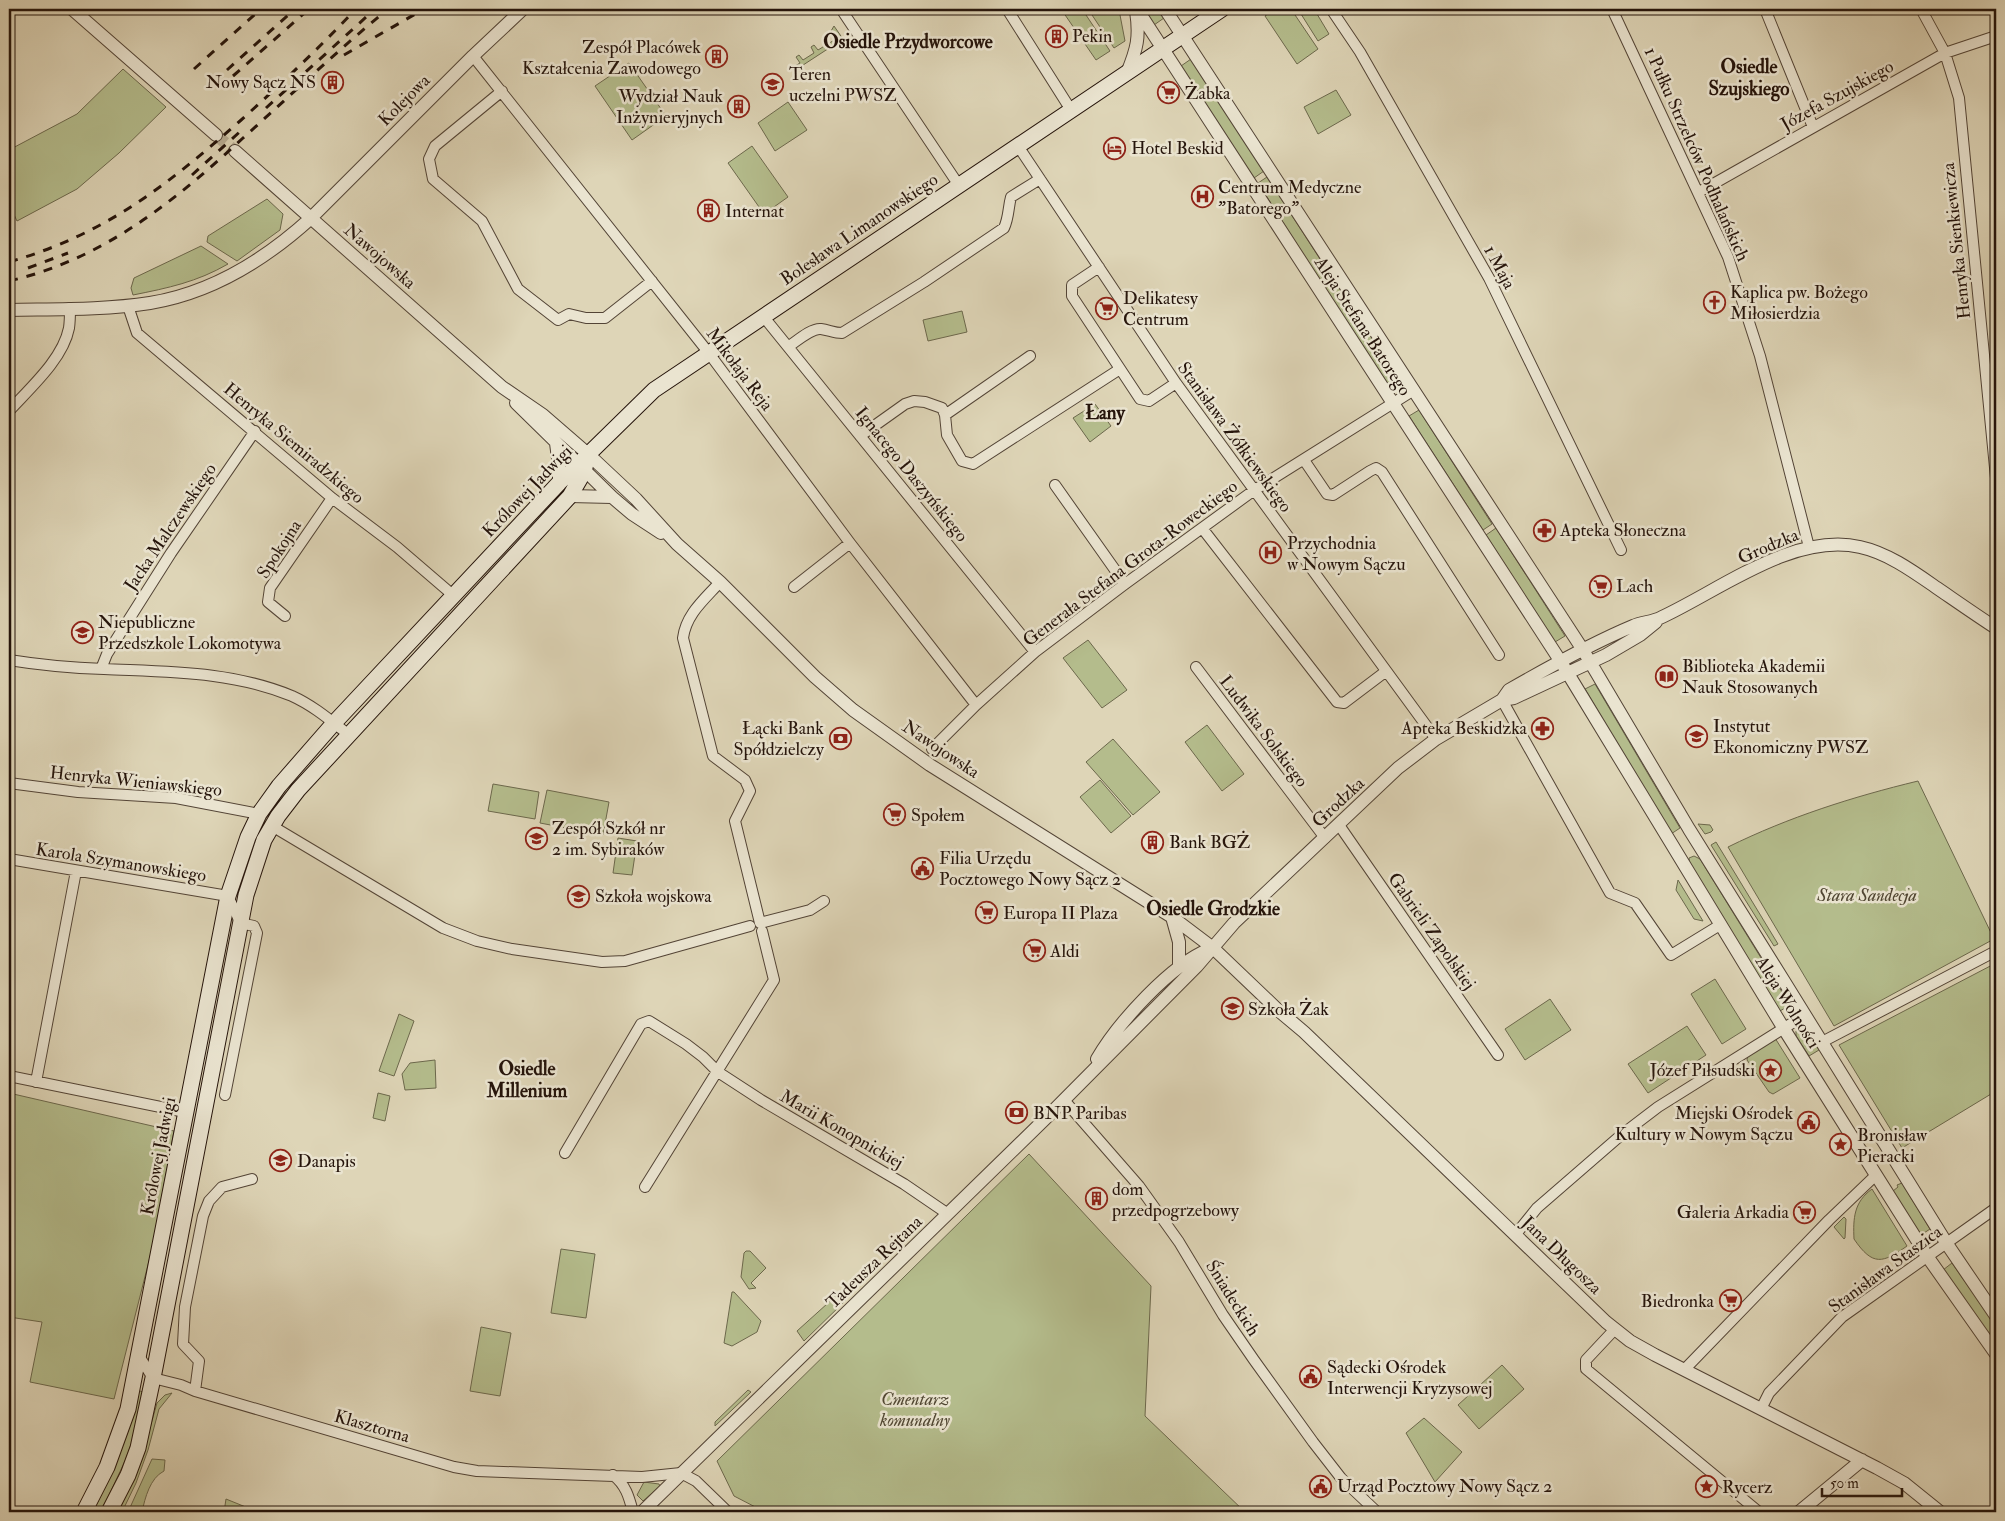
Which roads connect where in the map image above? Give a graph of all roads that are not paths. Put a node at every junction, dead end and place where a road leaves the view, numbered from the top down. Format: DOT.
graph roads {
  1 [pos="72,9"];
  2 [pos="523,9"];
  3 [pos="841,9"];
  4 [pos="1007,9"];
  5 [pos="1136,9"];
  6 [pos="1165,9"];
  7 [pos="1222,9"];
  8 [pos="1331,9"];
  9 [pos="1612,9"];
  10 [pos="1765,9"];
  11 [pos="1921,9"];
  12 [pos="1182,35"];
  13 [pos="1996,36"];
  14 [pos="1162,49"];
  15 [pos="1945,53"];
  16 [pos="473,56"];
  17 [pos="1127,73"];
  18 [pos="502,91"];
  19 [pos="1071,110"];
  20 [pos="1813,127"];
  21 [pos="216,135"];
  22 [pos="1018,146"];
  23 [pos="235,151"];
  24 [pos="1040,179"];
  25 [pos="958,184"];
  26 [pos="1699,192"];
  27 [pos="311,218"];
  28 [pos="1099,267"];
  29 [pos="652,281"];
  30 [pos="128,306"];
  31 [pos="70,308"];
  32 [pos="9,310"];
  33 [pos="764,316"];
  34 [pos="788,347"];
  35 [pos="708,352"];
  36 [pos="1030,356"];
  37 [pos="1120,369"];
  38 [pos="1176,383"];
  39 [pos="502,387"];
  40 [pos="1414,390"];
  41 [pos="1393,404"];
  42 [pos="9,411"];
  43 [pos="945,415"];
  44 [pos="255,431"];
  45 [pos="860,436"];
  46 [pos="556,443"];
  47 [pos="1304,460"];
  48 [pos="583,463"];
  49 [pos="1996,478"];
  50 [pos="559,483"];
  51 [pos="1056,485"];
  52 [pos="1253,491"];
  53 [pos="570,496"];
  54 [pos="612,497"];
  55 [pos="332,498"];
  56 [pos="1202,528"];
  57 [pos="850,543"];
  58 [pos="677,544"];
  59 [pos="1809,547"];
  60 [pos="1621,550"];
  61 [pos="720,582"];
  62 [pos="1125,584"];
  63 [pos="794,587"];
  64 [pos="482,592"];
  65 [pos="454,596"];
  66 [pos="285,616"];
  67 [pos="1660,619"];
  68 [pos="1996,628"];
  69 [pos="444,633"];
  70 [pos="1583,650"];
  71 [pos="1035,652"];
  72 [pos="1499,655"];
  73 [pos="9,660"];
  74 [pos="1591,662"];
  75 [pos="1196,667"];
  76 [pos="1564,667"];
  77 [pos="101,669"];
  78 [pos="1385,672"];
  79 [pos="1502,700"];
  80 [pos="976,705"];
  81 [pos="334,723"];
  82 [pos="349,735"];
  83 [pos="1436,739"];
  84 [pos="932,749"];
  85 [pos="9,782"];
  86 [pos="259,814"];
  87 [pos="1339,825"];
  88 [pos="272,826"];
  89 [pos="1325,838"];
  90 [pos="9,859"];
  91 [pos="76,871"];
  92 [pos="228,896"];
  93 [pos="824,901"];
  94 [pos="1172,917"];
  95 [pos="240,923"];
  96 [pos="1720,925"];
  97 [pos="750,926"];
  98 [pos="221,930"];
  99 [pos="762,931"];
  100 [pos="1212,948"];
  101 [pos="1996,951"];
  102 [pos="1179,967"];
  103 [pos="1805,1015"];
  104 [pos="1784,1029"];
  105 [pos="1822,1042"];
  106 [pos="1498,1055"];
  107 [pos="718,1072"];
  108 [pos="1089,1074"];
  109 [pos="9,1076"];
  110 [pos="36,1082"];
  111 [pos="226,1095"];
  112 [pos="1064,1100"];
  113 [pos="185,1112"];
  114 [pos="565,1153"];
  115 [pos="1876,1175"];
  116 [pos="252,1179"];
  117 [pos="645,1187"];
  118 [pos="1996,1208"];
  119 [pos="948,1214"];
  120 [pos="1516,1234"];
  121 [pos="1946,1244"];
  122 [pos="1926,1256"];
  123 [pos="1996,1316"];
  124 [pos="1615,1329"];
  125 [pos="1996,1354"];
  126 [pos="139,1356"];
  127 [pos="1684,1370"];
  128 [pos="153,1378"];
  129 [pos="132,1389"];
  130 [pos="195,1391"];
  131 [pos="1761,1409"];
  132 [pos="1862,1460"];
  133 [pos="681,1473"];
  134 [pos="613,1475"];
  135 [pos="84,1512"];
  136 [pos="109,1512"];
  137 [pos="633,1512"];
  138 [pos="642,1512"];
  139 [pos="728,1512"];
  140 [pos="1377,1512"];
  141 [pos="1759,1512"];
  142 [pos="1799,1512"];
  143 [pos="1940,1512"];
  1 -- 21 [label="street"];
  2 -- 16 [label="street, Kolejowa"];
  3 -- 25 [label="street"];
  4 -- 19 [label="street"];
  5 -- 14 [label="street, Aleja Stefana Batorego"];
  5 -- 17 [label="street"];
  6 -- 12 [label="street, Aleja Stefana Batorego"];
  7 -- 12 [label="main road, Bolesława Limanowskiego"];
  8 -- 60 [label="street, 1 Maja"];
  9 -- 26 [label="street, 1 Pułku Strzelców Podhalańskich"];
  10 -- 20 [label="street"];
  11 -- 15 [label="street, Henryka Sienkiewicza"];
  12 -- 14 [label="main road, Bolesława Limanowskiego"];
  12 -- 40 [label="street, Aleja Stefana Batorego"];
  13 -- 15 [label="street, Józefa Szujskiego"];
  14 -- 17 [label="main road, Bolesława Limanowskiego"];
  14 -- 41 [label="street, Aleja Stefana Batorego"];
  15 -- 20 [label="street, Józefa Szujskiego"];
  15 -- 49 [label="street, Henryka Sienkiewicza"];
  16 -- 18 [label="street, Mikołaja Reja"];
  16 -- 27 [label="street, Kolejowa"];
  17 -- 19 [label="main road, Bolesława Limanowskiego"];
  18 -- 29 [label="street, Mikołaja Reja"];
  18 -- 29 [label="street"];
  19 -- 22 [label="main road, Bolesława Limanowskiego"];
  20 -- 26 [label="street, Józefa Szujskiego"];
  22 -- 24 [label="street, Stanisława Żółkiewskiego"];
  22 -- 25 [label="main road, Bolesława Limanowskiego"];
  23 -- 27 [label="street, Nawojowska"];
  24 -- 28 [label="street, Stanisława Żółkiewskiego"];
  24 -- 34 [label="street"];
  25 -- 33 [label="main road, Bolesława Limanowskiego"];
  26 -- 59 [label="street, 1 Pułku Strzelców Podhalańskich"];
  27 -- 30 [label="street, Kolejowa"];
  27 -- 39 [label="street, Nawojowska"];
  28 -- 37 [label="street"];
  28 -- 38 [label="street, Stanisława Żółkiewskiego"];
  29 -- 35 [label="street, Mikołaja Reja"];
  30 -- 31 [label="street, Kolejowa"];
  30 -- 44 [label="street, Henryka Siemiradzkiego"];
  31 -- 32 [label="street, Kolejowa"];
  31 -- 42 [label="street"];
  33 -- 34 [label="street, Ignacego Daszyńskiego"];
  33 -- 35 [label="main road, Bolesława Limanowskiego"];
  34 -- 45 [label="street, Ignacego Daszyńskiego"];
  35 -- 48 [label="main road, Bolesława Limanowskiego"];
  35 -- 57 [label="street, Mikołaja Reja"];
  36 -- 43 [label="street"];
  37 -- 38 [label="street"];
  37 -- 43 [label="street"];
  38 -- 52 [label="street, Stanisława Żółkiewskiego"];
  39 -- 46 [label="street, Nawojowska"];
  39 -- 48 [label="street, Nawojowska"];
  40 -- 41 [label="street, Generała Stefana Grota-Roweckiego"];
  40 -- 70 [label="street, Aleja Stefana Batorego"];
  41 -- 47 [label="street, Generała Stefana Grota-Roweckiego"];
  41 -- 76 [label="street, Aleja Stefana Batorego"];
  43 -- 45 [label="street"];
  44 -- 55 [label="street, Henryka Siemiradzkiego"];
  44 -- 77 [label="street, Jacka Malczewskiego"];
  45 -- 71 [label="street, Ignacego Daszyńskiego"];
  46 -- 48 [label="street, Nawojowska"];
  46 -- 50 [label="street"];
  47 -- 52 [label="street, Generała Stefana Grota-Roweckiego"];
  47 -- 72 [label="street"];
  48 -- 50 [label="main road, Królowej Jadwigi"];
  48 -- 53 [label="main road, Królowej Jadwigi"];
  48 -- 54 [label="street, Nawojowska"];
  48 -- 58 [label="street, Nawojowska"];
  50 -- 65 [label="main road, Królowej Jadwigi"];
  51 -- 62 [label="street"];
  52 -- 56 [label="street, Generała Stefana Grota-Roweckiego"];
  52 -- 78 [label="street, Stanisława Żółkiewskiego"];
  53 -- 54 [label="street"];
  53 -- 64 [label="main road, Królowej Jadwigi"];
  54 -- 58 [label="street, Nawojowska"];
  55 -- 65 [label="street, Henryka Siemiradzkiego"];
  55 -- 66 [label="street, Spokojna"];
  56 -- 62 [label="street, Generała Stefana Grota-Roweckiego"];
  56 -- 78 [label="street"];
  57 -- 63 [label="street"];
  57 -- 80 [label="street, Mikołaja Reja"];
  58 -- 61 [label="street, Nawojowska"];
  59 -- 67 [label="street, Grodzka"];
  59 -- 68 [label="street, Grodzka"];
  61 -- 93 [label="street"];
  61 -- 94 [label="street, Nawojowska"];
  62 -- 71 [label="street, Generała Stefana Grota-Roweckiego"];
  64 -- 65 [label="street"];
  64 -- 69 [label="main road, Królowej Jadwigi"];
  65 -- 69 [label="street"];
  65 -- 81 [label="main road, Królowej Jadwigi"];
  67 -- 70 [label="street, Grodzka"];
  67 -- 74 [label="street, Grodzka"];
  69 -- 82 [label="main road, Królowej Jadwigi"];
  70 -- 74 [label="street, Aleja Wolności"];
  70 -- 76 [label="street, Grodzka"];
  71 -- 80 [label="street, Generała Stefana Grota-Roweckiego"];
  73 -- 77 [label="street"];
  74 -- 76 [label="street, Grodzka"];
  74 -- 103 [label="street, Aleja Wolności"];
  75 -- 89 [label="street, Ludwika Solskiego"];
  76 -- 79 [label="street, Grodzka"];
  76 -- 96 [label="street, Aleja Wolności"];
  77 -- 81 [label="street"];
  78 -- 83 [label="street, Stanisława Żółkiewskiego"];
  79 -- 83 [label="street, Grodzka"];
  79 -- 96 [label="street"];
  80 -- 84 [label="street, Generała Stefana Grota-Roweckiego"];
  81 -- 82 [label="street"];
  81 -- 86 [label="main road, Królowej Jadwigi"];
  82 -- 88 [label="main road, Królowej Jadwigi"];
  83 -- 87 [label="street, Grodzka"];
  85 -- 86 [label="street, Henryka Wieniawskiego"];
  86 -- 92 [label="main road, Królowej Jadwigi"];
  87 -- 89 [label="street, Grodzka"];
  87 -- 106 [label="street, Gabrieli Zapolskiej"];
  88 -- 95 [label="main road, Królowej Jadwigi"];
  88 -- 97 [label="street"];
  89 -- 100 [label="street, Grodzka"];
  90 -- 91 [label="street, Karola Szymanowskiego"];
  91 -- 92 [label="street, Karola Szymanowskiego"];
  91 -- 110 [label="street"];
  92 -- 95 [label="street"];
  92 -- 98 [label="main road, Królowej Jadwigi"];
  94 -- 100 [label="street, Nawojowska"];
  94 -- 102 [label="street"];
  95 -- 98 [label="street"];
  95 -- 111 [label="street"];
  95 -- 128 [label="main road, Królowej Jadwigi"];
  96 -- 104 [label="street, Aleja Wolności"];
  98 -- 113 [label="main road, Królowej Jadwigi"];
  99 -- 107 [label="street"];
  100 -- 102 [label="street, Tadeusza Rejtana"];
  100 -- 108 [label="street, Tadeusza Rejtana"];
  100 -- 120 [label="street, Jana Długosza"];
  101 -- 105 [label="street"];
  102 -- 108 [label="street, Tadeusza Rejtana"];
  103 -- 104 [label="street"];
  103 -- 105 [label="street, Aleja Wolności"];
  104 -- 115 [label="street, Aleja Wolności"];
  104 -- 120 [label="street"];
  105 -- 121 [label="street, Aleja Wolności"];
  107 -- 114 [label="street, Marii Konopnickiej"];
  107 -- 117 [label="street"];
  107 -- 119 [label="street, Marii Konopnickiej"];
  108 -- 112 [label="street, Tadeusza Rejtana"];
  109 -- 110 [label="street"];
  110 -- 113 [label="street"];
  112 -- 119 [label="street, Tadeusza Rejtana"];
  112 -- 140 [label="street, Śniadeckich"];
  113 -- 126 [label="main road, Królowej Jadwigi"];
  115 -- 122 [label="street, Aleja Wolności"];
  115 -- 127 [label="street"];
  116 -- 130 [label="street"];
  118 -- 121 [label="street, Stanisława Staszica"];
  119 -- 133 [label="street, Tadeusza Rejtana"];
  120 -- 124 [label="street, Jana Długosza"];
  121 -- 122 [label="street, Stanisława Staszica"];
  121 -- 123 [label="street, Aleja Wolności"];
  122 -- 125 [label="street, Aleja Wolności"];
  122 -- 131 [label="street, Stanisława Staszica"];
  124 -- 127 [label="street, Jana Długosza"];
  124 -- 141 [label="street"];
  126 -- 128 [label="street"];
  126 -- 129 [label="main road, Królowej Jadwigi"];
  127 -- 131 [label="street, Jana Długosza"];
  128 -- 129 [label="street"];
  128 -- 130 [label="street, Klasztorna"];
  128 -- 136 [label="main road, Królowej Jadwigi"];
  129 -- 135 [label="main road, Królowej Jadwigi"];
  130 -- 134 [label="street, Klasztorna"];
  131 -- 132 [label="street, Jana Długosza"];
  132 -- 142 [label="street"];
  132 -- 143 [label="street, Jana Długosza"];
  133 -- 134 [label="street, Klasztorna"];
  133 -- 138 [label="street, Tadeusza Rejtana"];
  133 -- 139 [label="street"];
  134 -- 137 [label="street"];
}
